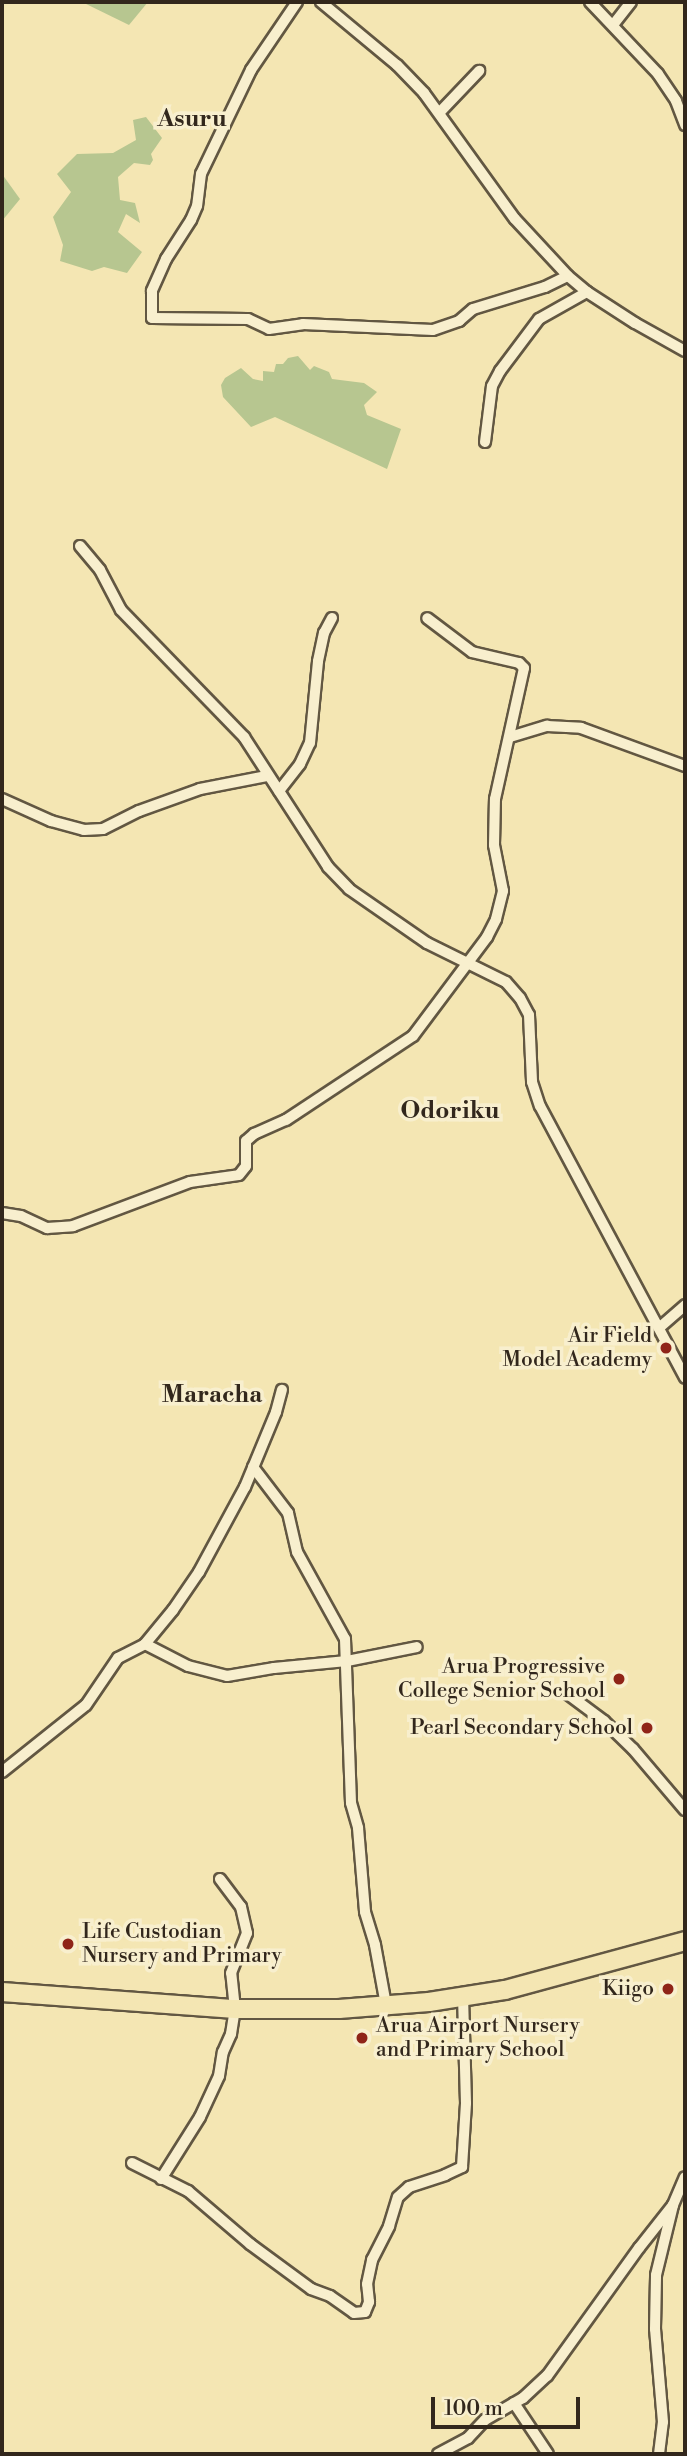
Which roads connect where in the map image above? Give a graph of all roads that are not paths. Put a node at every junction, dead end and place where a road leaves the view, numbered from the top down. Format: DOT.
graph roads {
  1 [pos="297,2"];
  2 [pos="321,2"];
  3 [pos="590,2"];
  4 [pos="631,2"];
  5 [pos="613,25"];
  6 [pos="479,71"];
  7 [pos="440,112"];
  8 [pos="685,125"];
  9 [pos="568,276"];
  10 [pos="587,292"];
  11 [pos="685,351"];
  12 [pos="485,442"];
  13 [pos="80,546"];
  14 [pos="332,618"];
  15 [pos="427,618"];
  16 [pos="510,737"];
  17 [pos="685,766"];
  18 [pos="267,776"];
  19 [pos="279,791"];
  20 [pos="2,799"];
  21 [pos="468,964"];
  22 [pos="2,1213"];
  23 [pos="685,1305"];
  24 [pos="659,1328"];
  25 [pos="685,1378"];
  26 [pos="282,1390"];
  27 [pos="253,1467"];
  28 [pos="145,1644"];
  29 [pos="417,1647"];
  30 [pos="347,1661"];
  31 [pos="565,1692"];
  32 [pos="2,1772"];
  33 [pos="685,1810"];
  34 [pos="220,1879"];
  35 [pos="685,1941"];
  36 [pos="2,1992"];
  37 [pos="463,1997"];
  38 [pos="386,2006"];
  39 [pos="235,2009"];
  40 [pos="132,2163"];
  41 [pos="685,2177"];
  42 [pos="161,2179"];
  43 [pos="673,2205"];
  44 [pos="513,2403"];
  45 [pos="438,2454"];
  46 [pos="548,2454"];
  47 [pos="659,2454"];
  1 -- 9 [label="street"];
  2 -- 7 [label="street"];
  3 -- 5 [label="street"];
  4 -- 5 [label="street"];
  5 -- 8 [label="street"];
  6 -- 7 [label="street"];
  7 -- 9 [label="street"];
  9 -- 10 [label="street"];
  10 -- 11 [label="street"];
  10 -- 12 [label="street"];
  13 -- 18 [label="street"];
  14 -- 19 [label="street"];
  15 -- 16 [label="street"];
  16 -- 17 [label="street"];
  16 -- 21 [label="street"];
  18 -- 19 [label="street"];
  18 -- 20 [label="street"];
  19 -- 21 [label="street"];
  21 -- 22 [label="street"];
  21 -- 24 [label="street"];
  23 -- 24 [label="street"];
  24 -- 25 [label="street"];
  26 -- 27 [label="street"];
  27 -- 28 [label="street"];
  27 -- 30 [label="street"];
  28 -- 30 [label="street"];
  28 -- 32 [label="street"];
  29 -- 30 [label="street"];
  30 -- 38 [label="street"];
  31 -- 33 [label="street"];
  34 -- 39 [label="street"];
  35 -- 37 [label="main road"];
  36 -- 39 [label="main road"];
  37 -- 38 [label="main road"];
  37 -- 42 [label="street"];
  38 -- 39 [label="main road"];
  39 -- 42 [label="street"];
  40 -- 42 [label="street"];
  41 -- 43 [label="street"];
  43 -- 44 [label="street"];
  43 -- 47 [label="street"];
  44 -- 45 [label="street"];
  44 -- 46 [label="street"];
}
